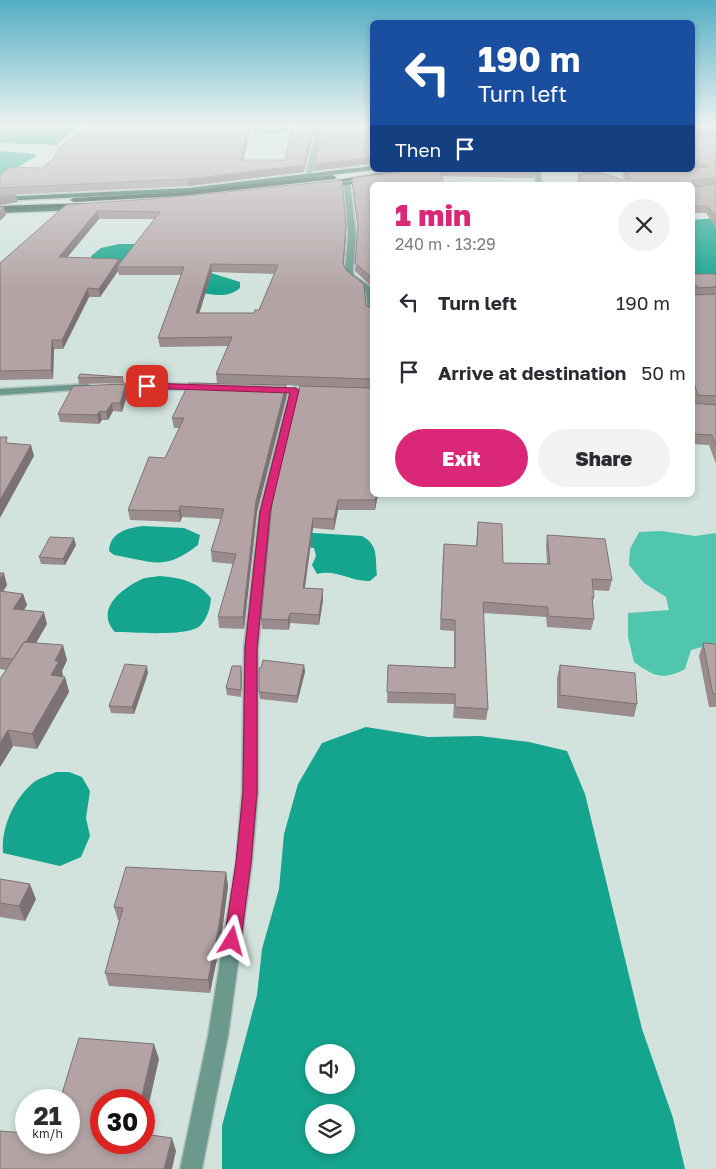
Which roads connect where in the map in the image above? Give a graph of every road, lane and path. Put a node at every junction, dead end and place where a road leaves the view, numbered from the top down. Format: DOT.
graph roads {
  1 [pos="274,181"];
  2 [pos="292,181"];
  3 [pos="340,181"];
  4 [pos="362,181"];
  5 [pos="347,183"];
  6 [pos="318,187"];
  7 [pos="213,199"];
  8 [pos="0,200"];
  9 [pos="140,204"];
  10 [pos="95,207"];
  11 [pos="0,209"];
  12 [pos="370,290"];
  13 [pos="214,387"];
  14 [pos="296,390"];
  15 [pos="0,392"];
  16 [pos="191,1169"];
  1 -- 8 [label="main road"];
  2 -- 8 [label="highway"];
  3 -- 11 [label="highway"];
  4 -- 5 [label="main road"];
  5 -- 6 [label="main road"];
  5 -- 12 [label="street"];
  7 -- 9 [label="main road"];
  10 -- 11 [label="main road"];
  13 -- 15 [label="street"];
  14 -- 16 [label="street"];
}
